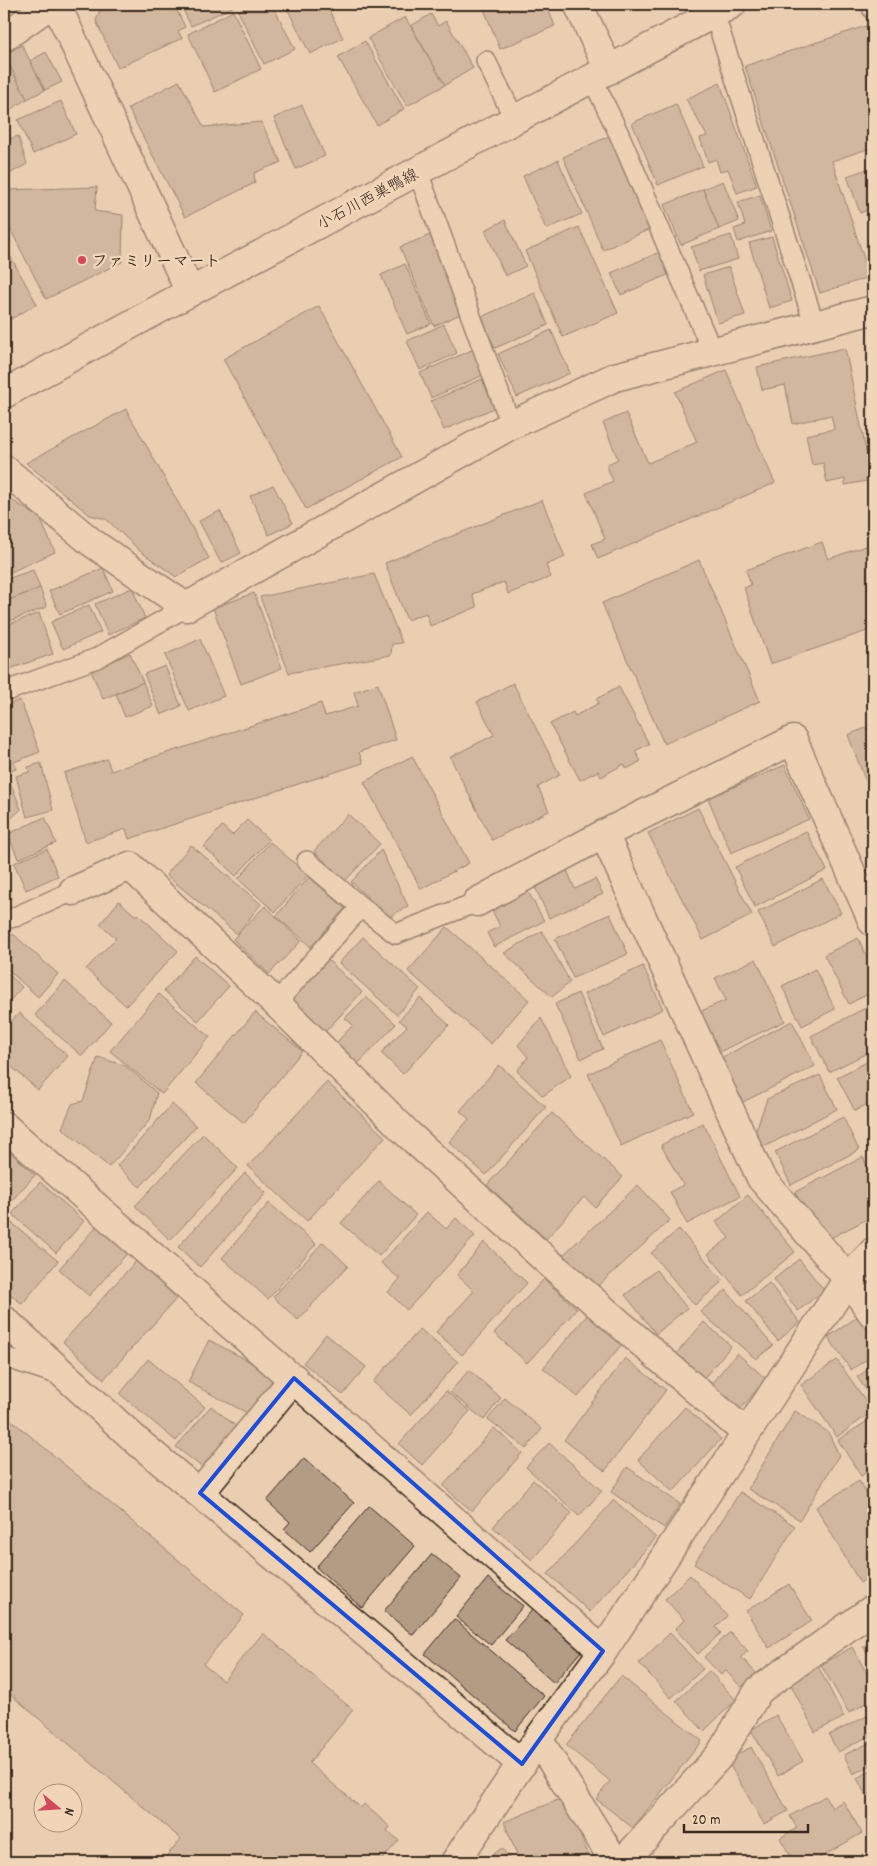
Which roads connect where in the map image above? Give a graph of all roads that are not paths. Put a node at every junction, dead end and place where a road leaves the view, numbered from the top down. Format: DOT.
graph roads {
  1 [pos="51,4"];
  2 [pos="56,4"];
  3 [pos="578,4"];
  4 [pos="871,4"];
  5 [pos="723,8"];
  6 [pos="873,10"];
  7 [pos="4,37"];
  8 [pos="486,61"];
  9 [pos="601,74"];
  10 [pos="515,120"];
  11 [pos="418,172"];
  12 [pos="190,292"];
  13 [pos="873,310"];
  14 [pos="815,326"];
  15 [pos="712,351"];
  16 [pos="4,394"];
  17 [pos="511,425"];
  18 [pos="4,469"];
  19 [pos="186,607"];
  20 [pos="4,692"];
  21 [pos="604,834"];
  22 [pos="307,861"];
  23 [pos="73,892"];
  24 [pos="477,902"];
  25 [pos="361,907"];
  26 [pos="4,919"];
  27 [pos="873,922"];
  28 [pos="276,1003"];
  29 [pos="4,1126"];
  30 [pos="873,1252"];
  31 [pos="848,1279"];
  32 [pos="873,1314"];
  33 [pos="4,1320"];
  34 [pos="4,1357"];
  35 [pos="66,1376"];
  36 [pos="294,1378"];
  37 [pos="746,1433"];
  38 [pos="200,1493"];
  39 [pos="873,1609"];
  40 [pos="602,1650"];
  41 [pos="538,1739"];
  42 [pos="522,1764"];
  43 [pos="455,1862"];
  44 [pos="615,1862"];
  45 [pos="623,1862"];
  1 -- 7 [label="street"];
  2 -- 12 [label="street"];
  3 -- 9 [label="street"];
  4 -- 6 [label="lane"];
  5 -- 9 [label="street, 小石川西巣鴨線"];
  5 -- 14 [label="lane"];
  8 -- 10 [label="lane"];
  9 -- 10 [label="street, 小石川西巣鴨線"];
  9 -- 15 [label="lane"];
  10 -- 11 [label="street, 小石川西巣鴨線"];
  11 -- 12 [label="street, 小石川西巣鴨線"];
  11 -- 17 [label="lane"];
  12 -- 16 [label="street, 小石川西巣鴨線"];
  13 -- 14 [label="street"];
  14 -- 15 [label="street"];
  15 -- 17 [label="street"];
  17 -- 19 [label="street"];
  18 -- 19 [label="street"];
  19 -- 20 [label="lane"];
  21 -- 24 [label="street"];
  21 -- 27 [label="street"];
  21 -- 31 [label="street"];
  22 -- 25 [label="lane"];
  23 -- 26 [label="lane"];
  23 -- 28 [label="street"];
  24 -- 25 [label="lane"];
  25 -- 28 [label="lane"];
  28 -- 37 [label="street"];
  29 -- 36 [label="street"];
  30 -- 31 [label="street"];
  31 -- 32 [label="street"];
  31 -- 37 [label="street"];
  33 -- 35 [label="street"];
  34 -- 35 [label="lane"];
  35 -- 38 [label="street"];
  36 -- 38 [label="street"];
  36 -- 40 [label="street"];
  37 -- 40 [label="street"];
  38 -- 42 [label="street"];
  39 -- 45 [label="street"];
  40 -- 41 [label="street"];
  41 -- 42 [label="street"];
  41 -- 44 [label="street"];
  42 -- 43 [label="street"];
}
